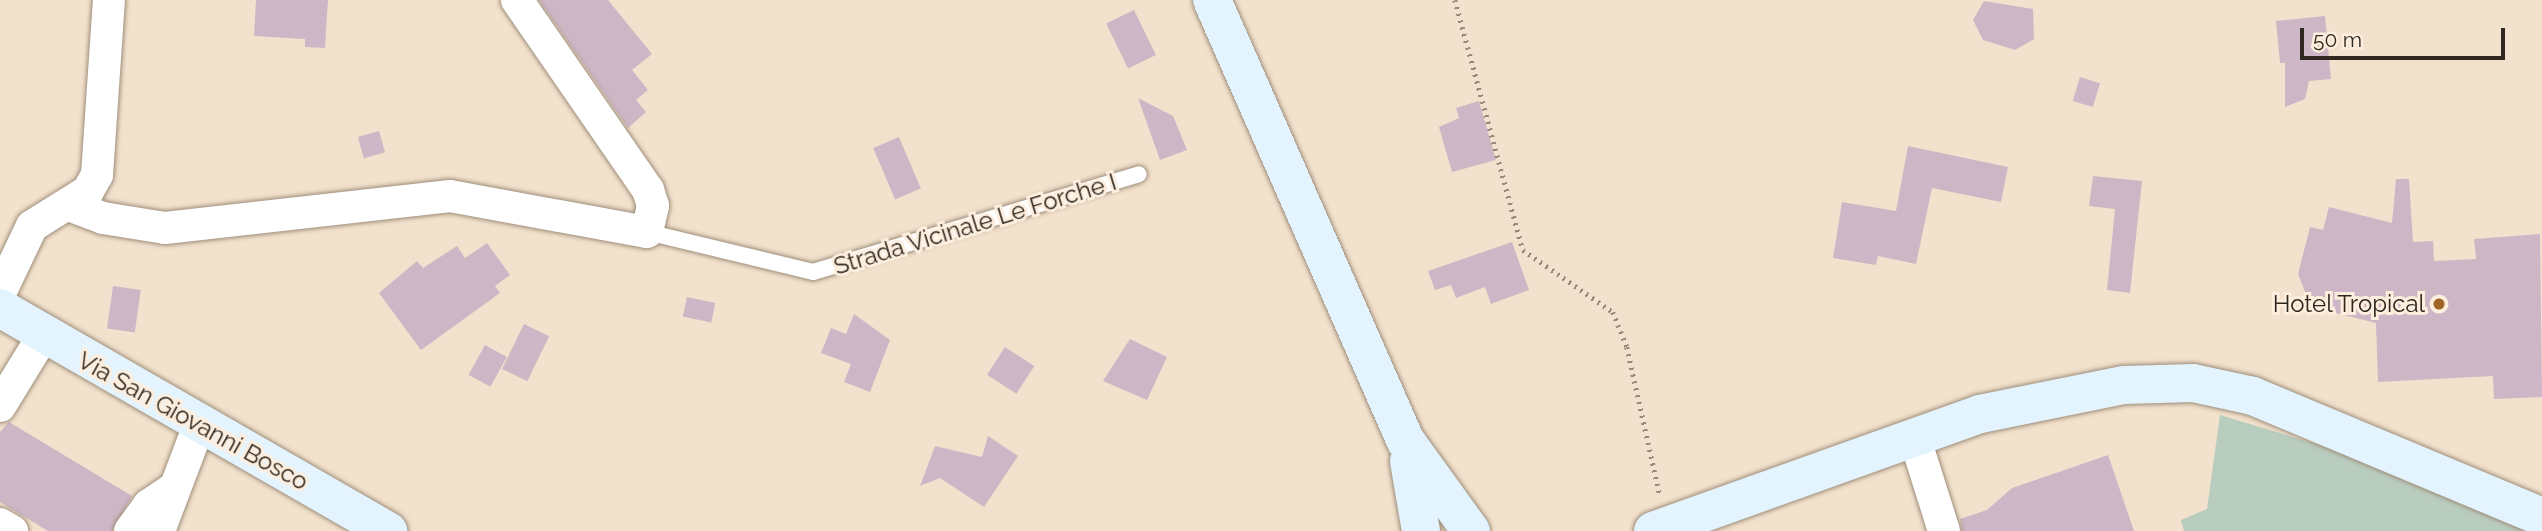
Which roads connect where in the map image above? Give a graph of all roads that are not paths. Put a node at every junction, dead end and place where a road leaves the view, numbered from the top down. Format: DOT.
graph roads {
  1 [pos="109,0"];
  2 [pos="517,0"];
  3 [pos="1212,0"];
  4 [pos="1139,174"];
  5 [pos="69,205"];
  6 [pos="647,232"];
  7 [pos="0,293"];
  8 [pos="0,307"];
  9 [pos="43,336"];
  10 [pos="0,406"];
  11 [pos="199,425"];
  12 [pos="1915,439"];
  13 [pos="1406,441"];
  14 [pos="173,489"];
  15 [pos="2542,517"];
  16 [pos="0,524"];
  17 [pos="1660,530"];
  18 [pos="12,531"];
  19 [pos="130,531"];
  20 [pos="159,531"];
  21 [pos="388,531"];
  22 [pos="1421,531"];
  23 [pos="1471,531"];
  24 [pos="1944,531"];
  1 -- 5 [label="street"];
  2 -- 6 [label="street"];
  3 -- 13 [label="main road"];
  4 -- 6 [label="lane, Strada Vicinale Le Forche I"];
  5 -- 6 [label="street, Strada Vicinale Le Forche I"];
  5 -- 7 [label="street"];
  8 -- 9 [label="main road, Via San Giovanni Bosco"];
  9 -- 10 [label="street"];
  9 -- 11 [label="main road, Via San Giovanni Bosco"];
  11 -- 14 [label="street"];
  11 -- 21 [label="main road, Via San Giovanni Bosco"];
  12 -- 15 [label="main road"];
  12 -- 17 [label="main road"];
  12 -- 24 [label="street"];
  13 -- 22 [label="main road"];
  13 -- 23 [label="main road"];
  14 -- 19 [label="street"];
  14 -- 20 [label="street"];
  16 -- 18 [label="street"];
}
